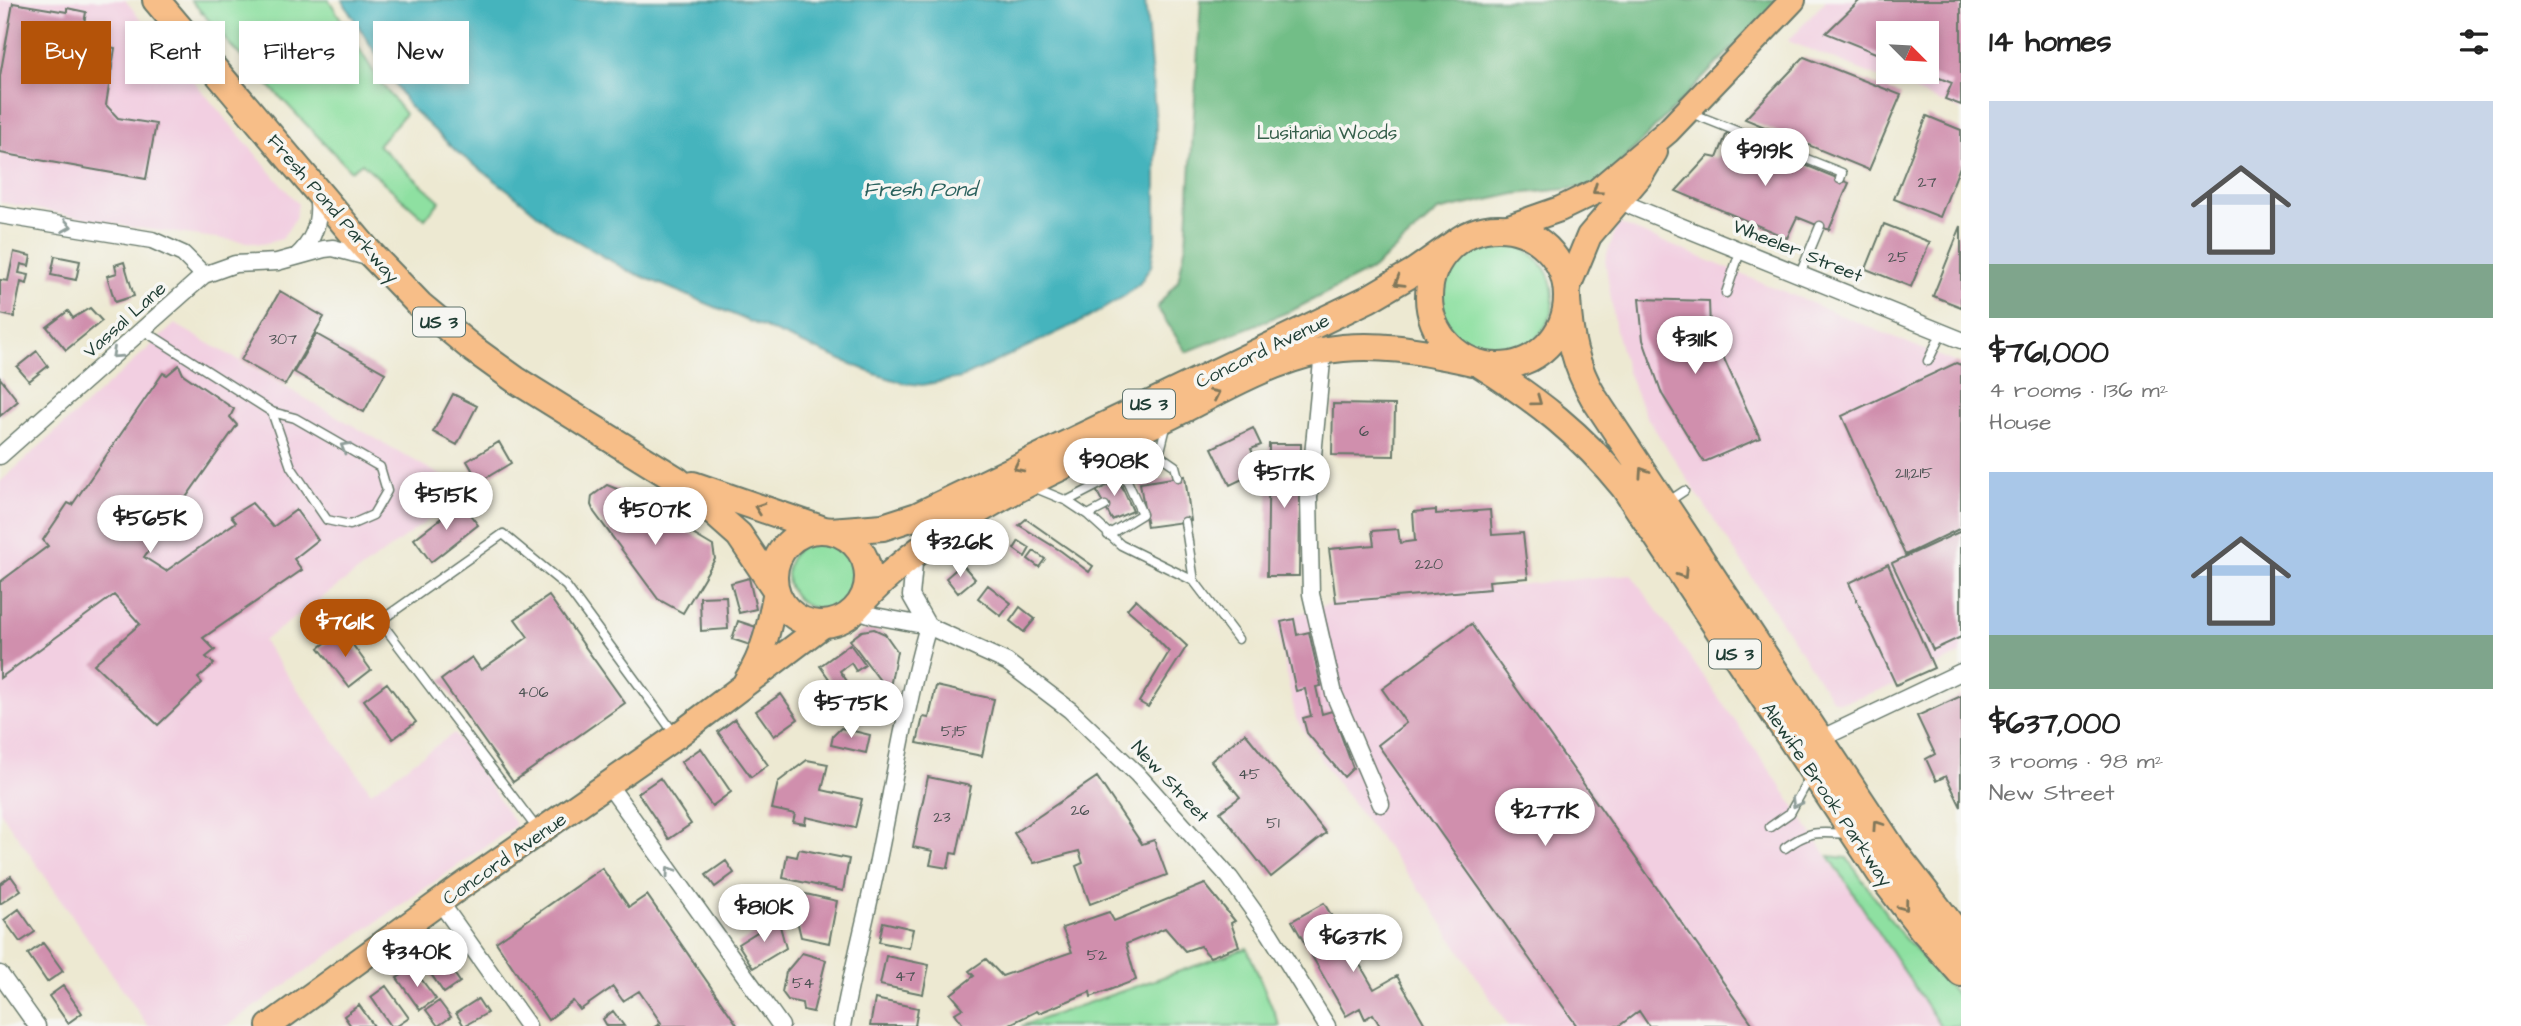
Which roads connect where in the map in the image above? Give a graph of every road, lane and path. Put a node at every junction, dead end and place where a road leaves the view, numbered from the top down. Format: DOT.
graph roads {
  1 [pos="156,0"];
  2 [pos="1793,0"];
  3 [pos="1687,111"];
  4 [pos="1668,131"];
  5 [pos="1840,179"];
  6 [pos="316,188"];
  7 [pos="1619,200"];
  8 [pos="0,215"];
  9 [pos="1820,226"];
  10 [pos="1503,229"];
  11 [pos="1455,243"];
  12 [pos="1741,249"];
  13 [pos="296,257"];
  14 [pos="379,263"];
  15 [pos="1800,274"];
  16 [pos="204,275"];
  17 [pos="1726,293"];
  18 [pos="1566,296"];
  19 [pos="143,330"];
  20 [pos="1942,332"];
  21 [pos="1961,340"];
  22 [pos="1323,351"];
  23 [pos="1928,361"];
  24 [pos="1476,363"];
  25 [pos="272,412"];
  26 [pos="1168,416"];
  27 [pos="0,456"];
  28 [pos="1159,456"];
  29 [pos="1123,472"];
  30 [pos="1178,477"];
  31 [pos="677,480"];
  32 [pos="1027,484"];
  33 [pos="1067,501"];
  34 [pos="1105,506"];
  35 [pos="1088,515"];
  36 [pos="1185,522"];
  37 [pos="827,531"];
  38 [pos="1108,535"];
  39 [pos="916,551"];
  40 [pos="1194,581"];
  41 [pos="776,590"];
  42 [pos="856,608"];
  43 [pos="826,623"];
  44 [pos="928,626"];
  45 [pos="1238,639"];
  46 [pos="1961,673"];
  47 [pos="740,690"];
  48 [pos="677,736"];
  49 [pos="1820,739"];
  50 [pos="1813,771"];
  51 [pos="608,784"];
  52 [pos="1381,804"];
  53 [pos="1770,827"];
  54 [pos="540,832"];
  55 [pos="1855,835"];
  56 [pos="1785,848"];
  57 [pos="440,902"];
  58 [pos="1961,938"];
  59 [pos="1961,973"];
  60 [pos="0,974"];
  61 [pos="280,1023"];
  62 [pos="37,1026"];
  63 [pos="528,1026"];
  64 [pos="781,1026"];
  65 [pos="842,1026"];
  66 [pos="1327,1026"];
  1 -- 6 [label="highway, Fresh Pond Parkway / US 3"];
  2 -- 3 [label="main road"];
  3 -- 4 [label="main road"];
  3 -- 5 [label="lane"];
  4 -- 7 [label="main road"];
  4 -- 10 [label="main road, one-way"];
  6 -- 13 [label="street"];
  6 -- 14 [label="highway, Fresh Pond Parkway / US 3"];
  7 -- 12 [label="street, Wheeler Street"];
  7 -- 18 [label="main road"];
  8 -- 16 [label="street, one-way"];
  9 -- 15 [label="lane"];
  10 -- 11 [label="highway, US 3"];
  10 -- 18 [label="highway, US 3"];
  11 -- 24 [label="highway"];
  11 -- 37 [label="highway, Concord Avenue / US 3, one-way"];
  12 -- 15 [label="street, Wheeler Street"];
  12 -- 17 [label="lane"];
  13 -- 14 [label="street, Vassal Lane"];
  13 -- 16 [label="street, Vassal Lane"];
  14 -- 31 [label="highway, Fresh Pond Parkway / US 3"];
  15 -- 20 [label="street, Wheeler Street"];
  16 -- 19 [label="street, Vassal Lane"];
  18 -- 24 [label="highway"];
  49 -- 18 [label="highway, Alewife Brook Parkway / US 3, one-way"];
  19 -- 25 [label="lane"];
  19 -- 27 [label="street, Vassal Lane, one-way"];
  20 -- 21 [label="street, Wheeler Street"];
  20 -- 23 [label="lane"];
  22 -- 24 [label="highway, Concord Avenue / US 3"];
  26 -- 22 [label="highway, Concord Avenue / US 3, one-way"];
  22 -- 52 [label="street"];
  24 -- 50 [label="highway, Alewife Brook Parkway / US 3, one-way"];
  25 -- 25 [label="lane, one-way"];
  26 -- 28 [label="lane"];
  26 -- 32 [label="highway, Concord Avenue / US 3"];
  28 -- 29 [label="lane"];
  28 -- 30 [label="lane"];
  29 -- 33 [label="lane"];
  29 -- 38 [label="lane"];
  37 -- 31 [label="highway, Fresh Pond Parkway / US 3, one-way"];
  31 -- 41 [label="highway, Fresh Pond Parkway / US 3"];
  32 -- 33 [label="lane"];
  32 -- 39 [label="highway, Concord Avenue / US 3"];
  33 -- 35 [label="lane"];
  34 -- 35 [label="lane"];
  35 -- 38 [label="lane"];
  36 -- 40 [label="lane"];
  37 -- 41 [label="highway"];
  37 -- 42 [label="highway"];
  38 -- 40 [label="lane"];
  39 -- 42 [label="highway, Concord Avenue / US 3"];
  39 -- 44 [label="street"];
  40 -- 45 [label="lane"];
  41 -- 43 [label="highway, US 3"];
  41 -- 47 [label="main road, Concord Avenue"];
  42 -- 43 [label="highway, US 3"];
  42 -- 44 [label="street, New Street"];
  43 -- 47 [label="main road, Concord Avenue"];
  44 -- 65 [label="street"];
  44 -- 66 [label="street, New Street"];
  46 -- 49 [label="street"];
  47 -- 48 [label="main road, Concord Avenue"];
  48 -- 51 [label="main road, Concord Avenue"];
  48 -- 54 [label="lane"];
  58 -- 49 [label="highway, Alewife Brook Parkway / US 3, one-way"];
  50 -- 53 [label="lane, one-way"];
  50 -- 55 [label="highway, Alewife Brook Parkway / US 3"];
  51 -- 54 [label="main road, Concord Avenue"];
  64 -- 51 [label="street, one-way"];
  54 -- 57 [label="main road, Concord Avenue"];
  55 -- 56 [label="lane"];
  55 -- 59 [label="highway, Alewife Brook Parkway / US 3, one-way"];
  57 -- 61 [label="main road, Concord Avenue"];
  57 -- 63 [label="street"];
  60 -- 62 [label="street"];
}
